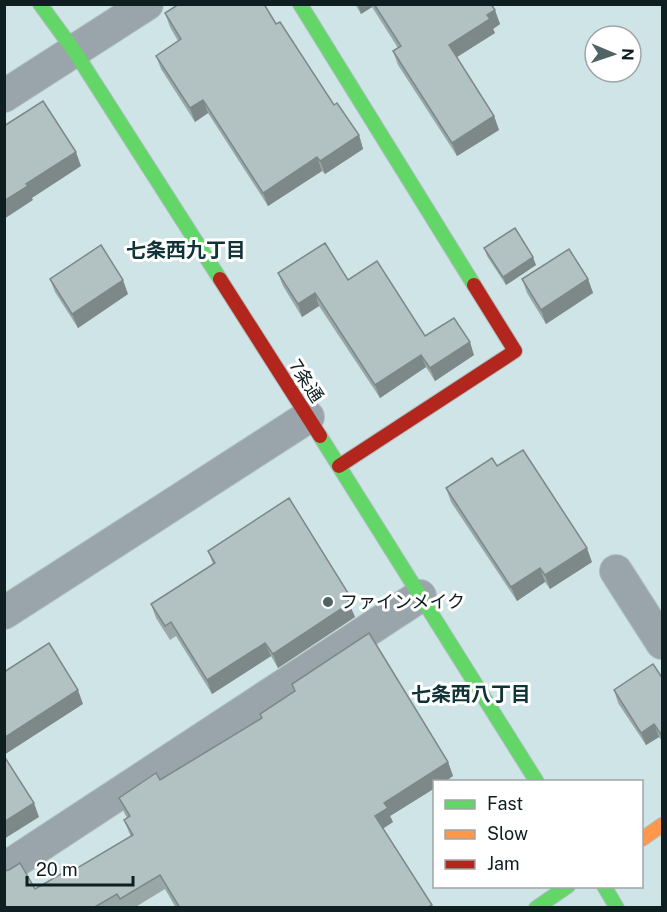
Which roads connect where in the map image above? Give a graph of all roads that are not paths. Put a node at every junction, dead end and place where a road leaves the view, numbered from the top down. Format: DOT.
graph roads {
  1 [pos="39,4"];
  2 [pos="147,4"];
  3 [pos="300,4"];
  4 [pos="75,52"];
  5 [pos="4,96"];
  6 [pos="308,417"];
  7 [pos="339,466"];
  8 [pos="616,571"];
  9 [pos="420,596"];
  10 [pos="4,613"];
  11 [pos="663,643"];
  12 [pos="536,780"];
  13 [pos="663,825"];
  14 [pos="643,838"];
  15 [pos="4,869"];
  16 [pos="565,888"];
  17 [pos="605,888"];
  18 [pos="536,908"];
  19 [pos="618,908"];
  1 -- 4 [label="street, 7条通"];
  2 -- 4 [label="street"];
  3 -- 7 [label="street"];
  4 -- 5 [label="street"];
  4 -- 6 [label="street, 7条通"];
  6 -- 7 [label="street, 7条通"];
  6 -- 10 [label="street"];
  7 -- 9 [label="street, 7条通"];
  8 -- 11 [label="street"];
  9 -- 12 [label="street, 7条通"];
  9 -- 15 [label="street"];
  13 -- 14 [label="street"];
  16 -- 18 [label="street"];
  17 -- 19 [label="street"];
}
